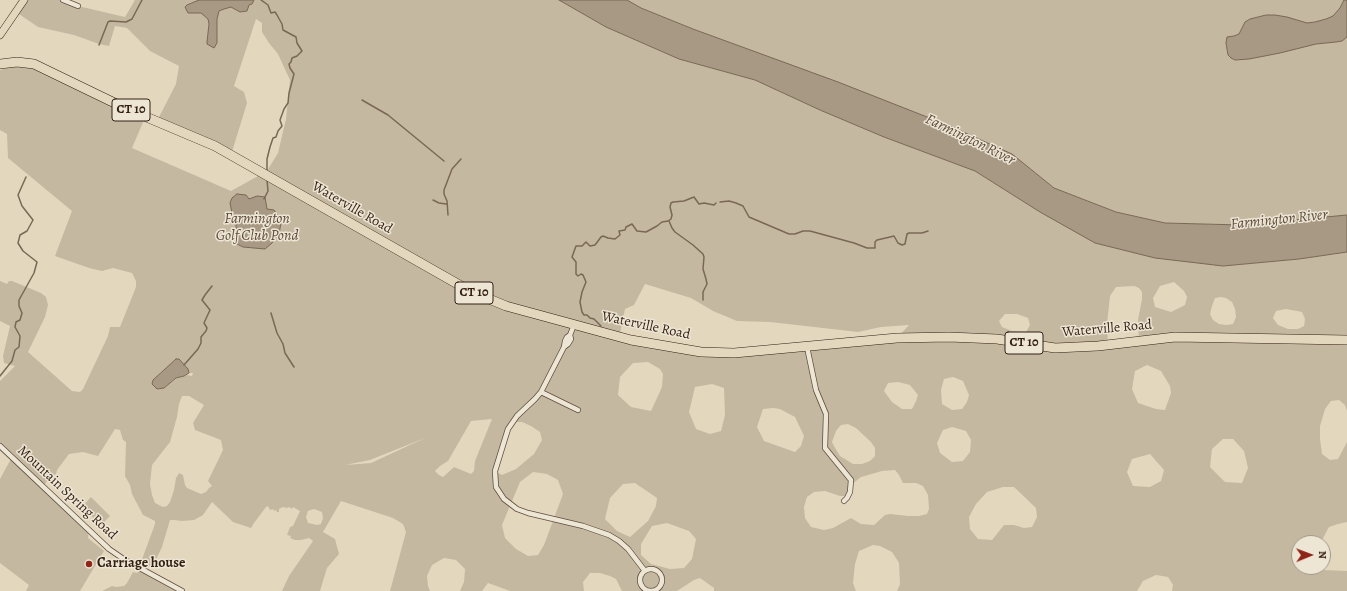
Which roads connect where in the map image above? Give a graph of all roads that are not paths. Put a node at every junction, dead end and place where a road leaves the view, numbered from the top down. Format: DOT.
graph roads {
  1 [pos="24,0"];
  2 [pos="64,0"];
  3 [pos="78,6"];
  4 [pos="0,36"];
  5 [pos="0,64"];
  6 [pos="574,325"];
  7 [pos="1347,340"];
  8 [pos="807,347"];
  9 [pos="541,392"];
  10 [pos="578,410"];
  11 [pos="0,446"];
  12 [pos="844,501"];
  13 [pos="645,571"];
  14 [pos="182,591"];
  1 -- 4 [label="main road"];
  2 -- 3 [label="street"];
  5 -- 6 [label="highway, Waterville Road / CT 10"];
  6 -- 8 [label="highway, Waterville Road / CT 10"];
  6 -- 9 [label="street"];
  7 -- 8 [label="highway, Waterville Road / CT 10"];
  8 -- 12 [label="street"];
  9 -- 10 [label="street"];
  9 -- 13 [label="street"];
  11 -- 14 [label="street, Mountain Spring Road"];
  13 -- 13 [label="street"];
}
